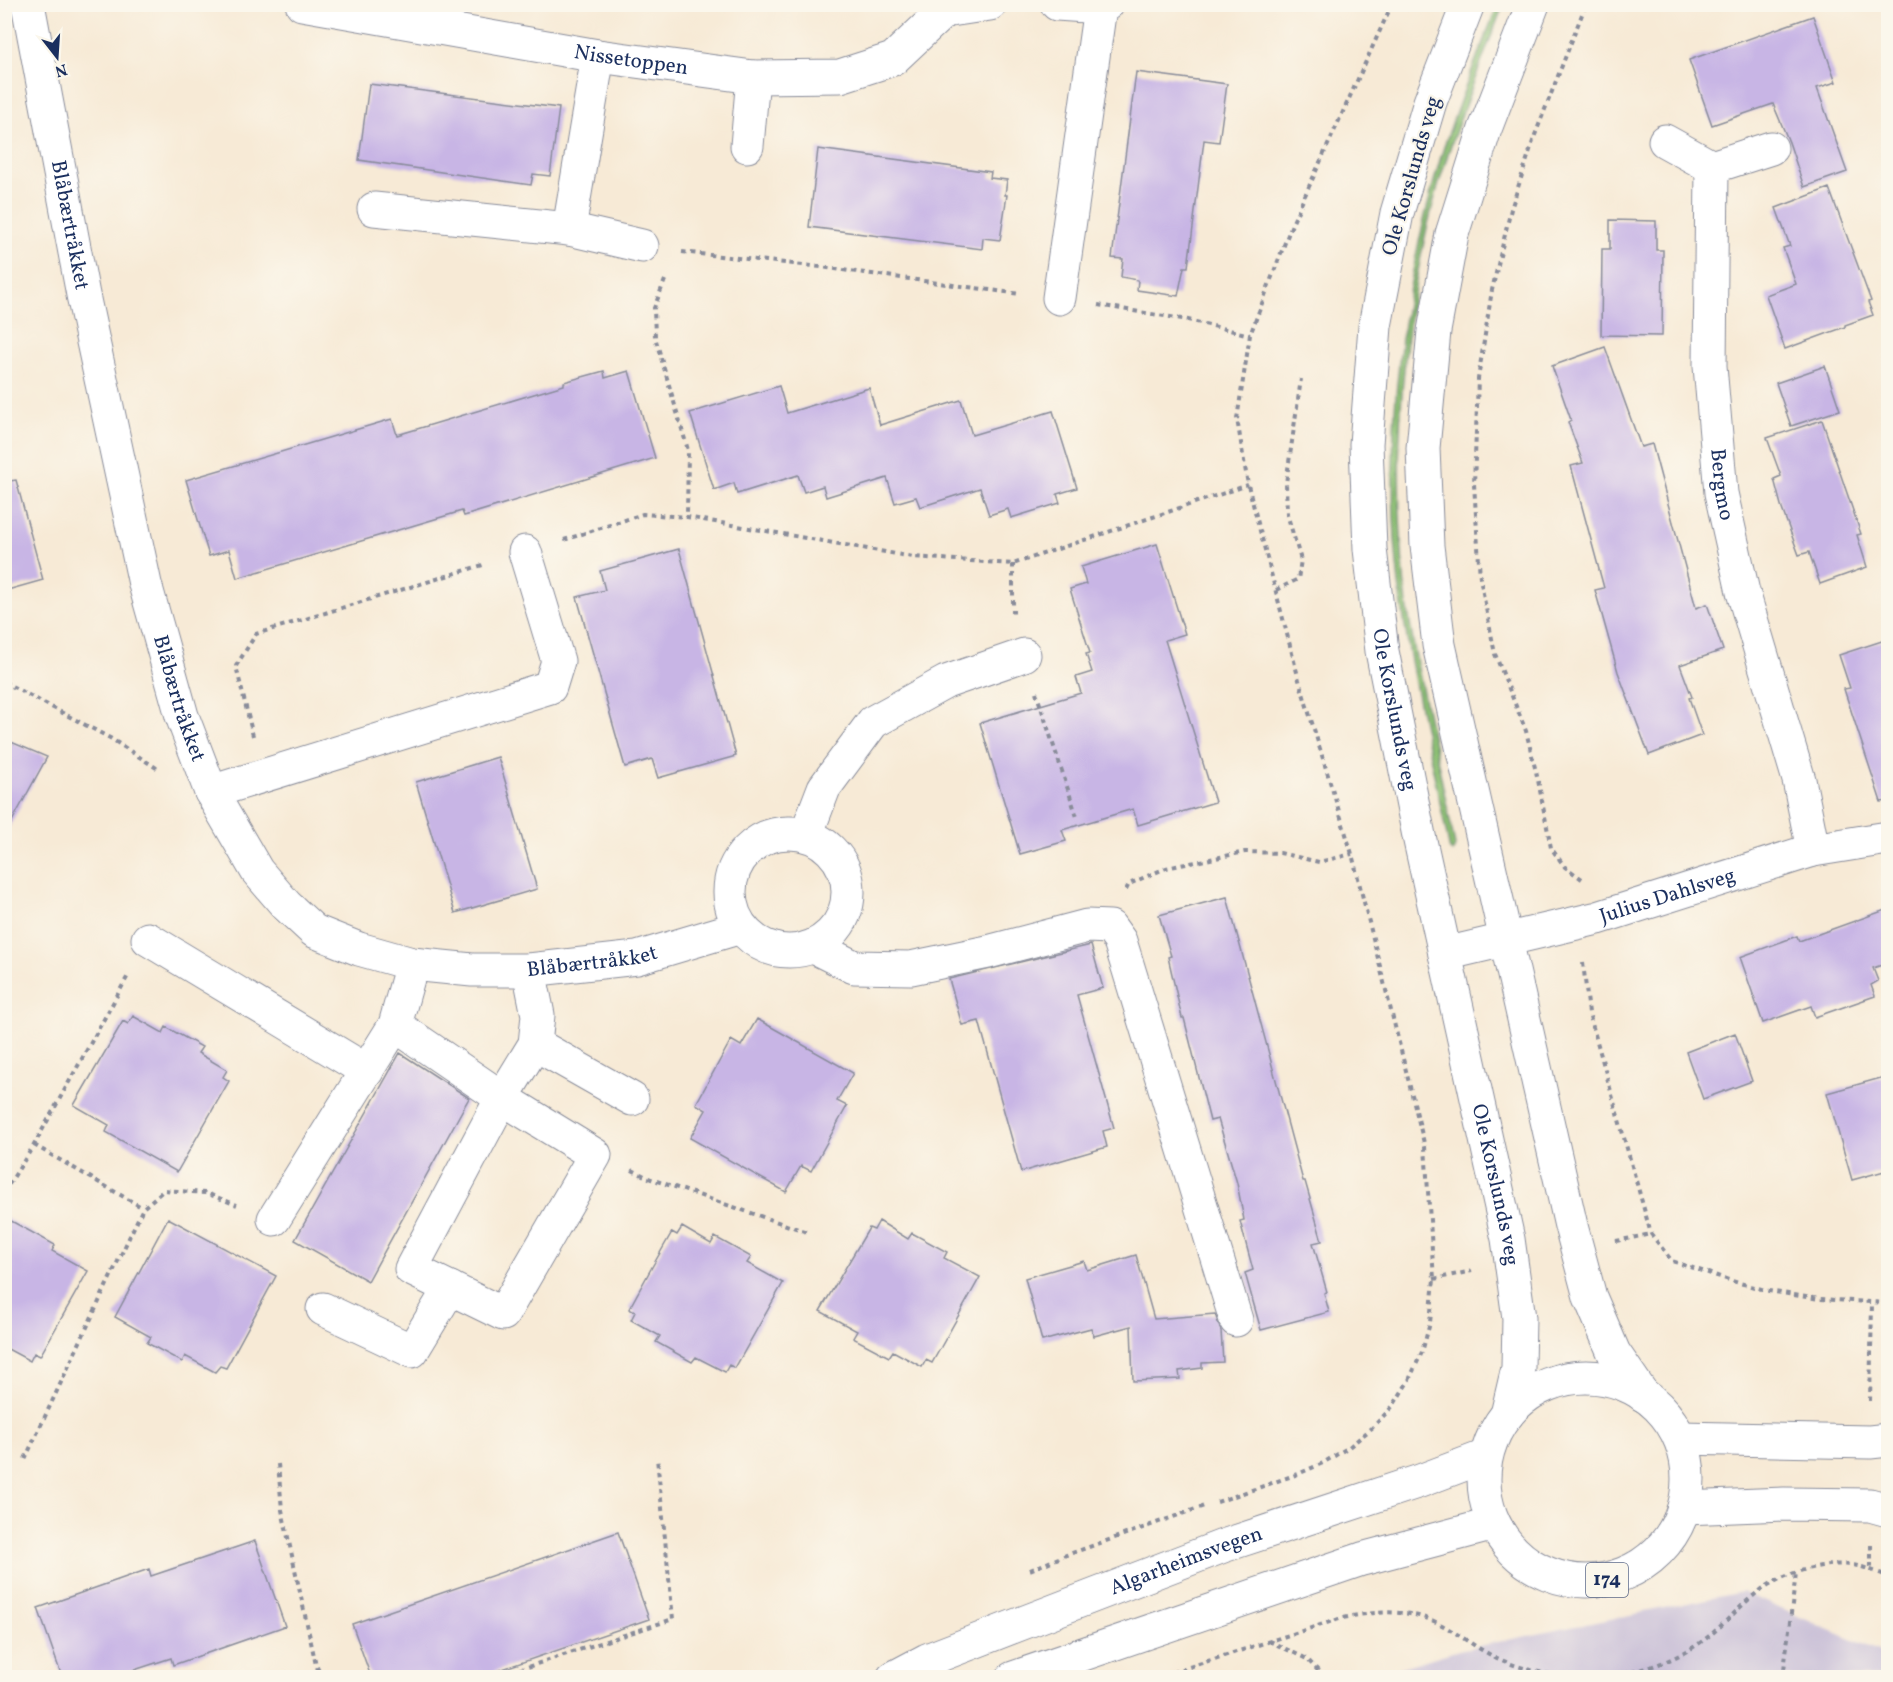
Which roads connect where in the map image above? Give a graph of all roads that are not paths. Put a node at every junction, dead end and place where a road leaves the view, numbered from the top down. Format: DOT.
graph roads {
  1 [pos="28,4"];
  2 [pos="990,4"];
  3 [pos="1057,4"];
  4 [pos="1468,4"];
  5 [pos="1533,4"];
  6 [pos="308,5"];
  7 [pos="1103,6"];
  8 [pos="944,8"];
  9 [pos="598,56"];
  10 [pos="753,77"];
  11 [pos="1665,141"];
  12 [pos="747,146"];
  13 [pos="1770,148"];
  14 [pos="1712,167"];
  15 [pos="374,209"];
  16 [pos="569,229"];
  17 [pos="642,246"];
  18 [pos="1059,298"];
  19 [pos="525,552"];
  20 [pos="1024,655"];
  21 [pos="211,792"];
  22 [pos="806,835"];
  23 [pos="1888,838"];
  24 [pos="1813,850"];
  25 [pos="741,927"];
  26 [pos="148,939"];
  27 [pos="1506,940"];
  28 [pos="814,947"];
  29 [pos="1445,954"];
  30 [pos="412,964"];
  31 [pos="529,970"];
  32 [pos="395,1024"];
  33 [pos="535,1044"];
  34 [pos="367,1071"];
  35 [pos="502,1098"];
  36 [pos="632,1099"];
  37 [pos="274,1220"];
  38 [pos="450,1288"];
  39 [pos="323,1309"];
  40 [pos="1236,1320"];
  41 [pos="1643,1395"];
  42 [pos="1506,1415"];
  43 [pos="1680,1438"];
  44 [pos="1888,1440"];
  45 [pos="1486,1456"];
  46 [pos="1684,1508"];
  47 [pos="1879,1523"];
  48 [pos="1494,1524"];
  49 [pos="893,1677"];
  50 [pos="1013,1677"];
  1 -- 21 [label="street, Blåbærtråkket"];
  2 -- 8 [label="street, Nissetoppen"];
  3 -- 7 [label="street"];
  4 -- 29 [label="street, Ole Korslunds veg"];
  5 -- 27 [label="street"];
  6 -- 9 [label="street, Nissetoppen"];
  7 -- 18 [label="street"];
  8 -- 10 [label="street, Nissetoppen"];
  9 -- 10 [label="street, Nissetoppen"];
  9 -- 16 [label="street"];
  10 -- 12 [label="street"];
  11 -- 14 [label="street"];
  13 -- 14 [label="street"];
  14 -- 24 [label="street, Bergmo"];
  15 -- 16 [label="street"];
  16 -- 17 [label="street"];
  19 -- 21 [label="street"];
  20 -- 22 [label="street"];
  21 -- 30 [label="street, Blåbærtråkket"];
  22 -- 25 [label="street"];
  22 -- 28 [label="street"];
  23 -- 24 [label="street, Julius Dahlsveg"];
  24 -- 27 [label="street, Julius Dahlsveg"];
  25 -- 28 [label="street"];
  25 -- 31 [label="street, Blåbærtråkket"];
  26 -- 34 [label="street"];
  27 -- 29 [label="street, Julius Dahlsveg"];
  27 -- 41 [label="street"];
  28 -- 40 [label="street"];
  29 -- 42 [label="street, Ole Korslunds veg"];
  30 -- 31 [label="street, Blåbærtråkket"];
  30 -- 32 [label="street"];
  31 -- 33 [label="street"];
  32 -- 34 [label="street"];
  32 -- 35 [label="street"];
  33 -- 35 [label="street"];
  33 -- 36 [label="street"];
  34 -- 37 [label="street"];
  35 -- 38 [label="street"];
  35 -- 38 [label="street"];
  38 -- 39 [label="street"];
  41 -- 42 [label="street, 174"];
  41 -- 43 [label="street, 174"];
  42 -- 45 [label="street, 174"];
  43 -- 44 [label="street"];
  43 -- 46 [label="street, 174"];
  45 -- 48 [label="street, 174"];
  45 -- 49 [label="street, Algarheimsvegen"];
  46 -- 47 [label="street"];
  46 -- 48 [label="street, 174"];
  48 -- 50 [label="street"];
}
